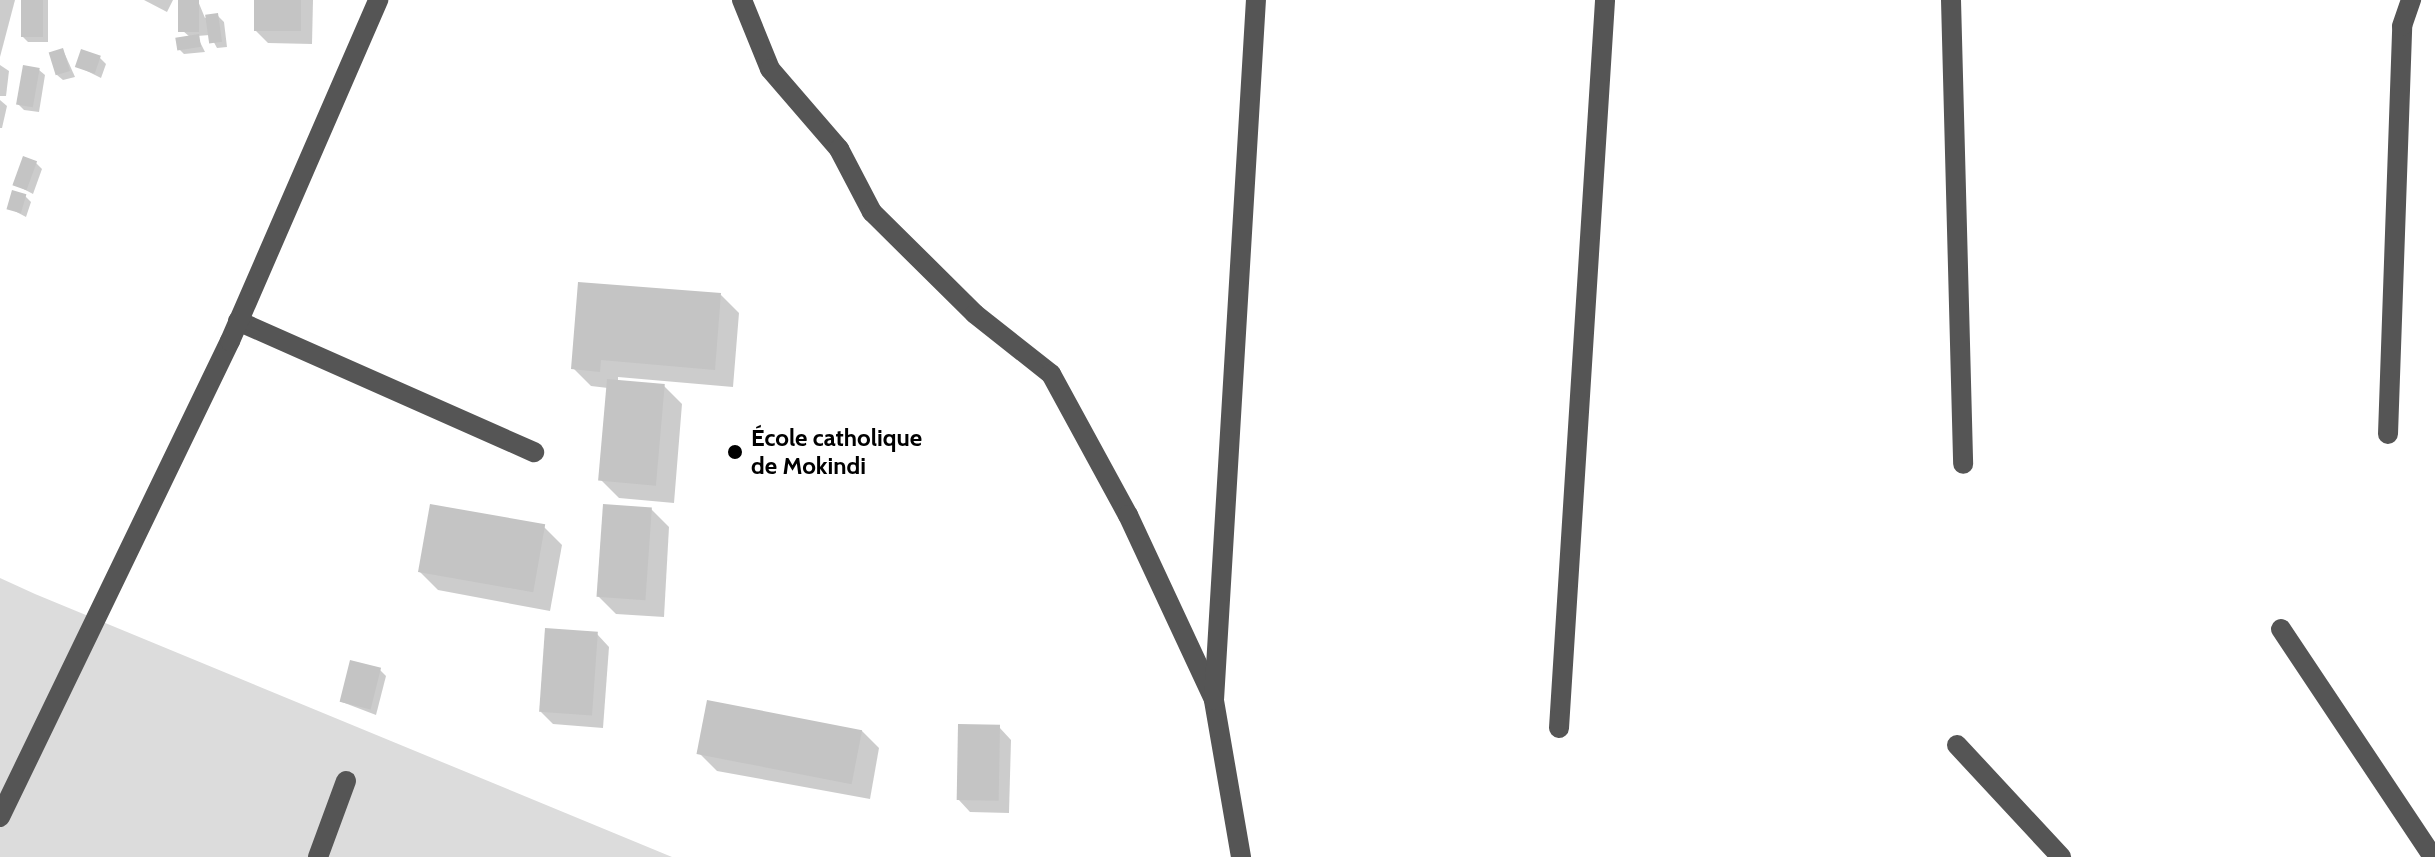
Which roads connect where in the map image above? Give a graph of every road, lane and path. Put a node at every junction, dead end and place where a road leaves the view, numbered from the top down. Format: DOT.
graph roads {
  1 [pos="378,0"];
  2 [pos="742,0"];
  3 [pos="1256,0"];
  4 [pos="1605,0"];
  5 [pos="1951,0"];
  6 [pos="2411,0"];
  7 [pos="238,321"];
  8 [pos="2388,434"];
  9 [pos="534,452"];
  10 [pos="1963,464"];
  11 [pos="2281,629"];
  12 [pos="1214,700"];
  13 [pos="1559,728"];
  14 [pos="1957,745"];
  15 [pos="346,781"];
  16 [pos="0,817"];
  17 [pos="318,857"];
  18 [pos="1241,857"];
  19 [pos="2061,857"];
  20 [pos="2433,857"];
  1 -- 7 [label="street"];
  2 -- 12 [label="street"];
  3 -- 12 [label="street"];
  4 -- 13 [label="street"];
  5 -- 10 [label="street"];
  6 -- 8 [label="street"];
  7 -- 9 [label="street"];
  7 -- 16 [label="street"];
  11 -- 20 [label="street"];
  12 -- 18 [label="street"];
  14 -- 19 [label="street"];
  15 -- 17 [label="street"];
}
